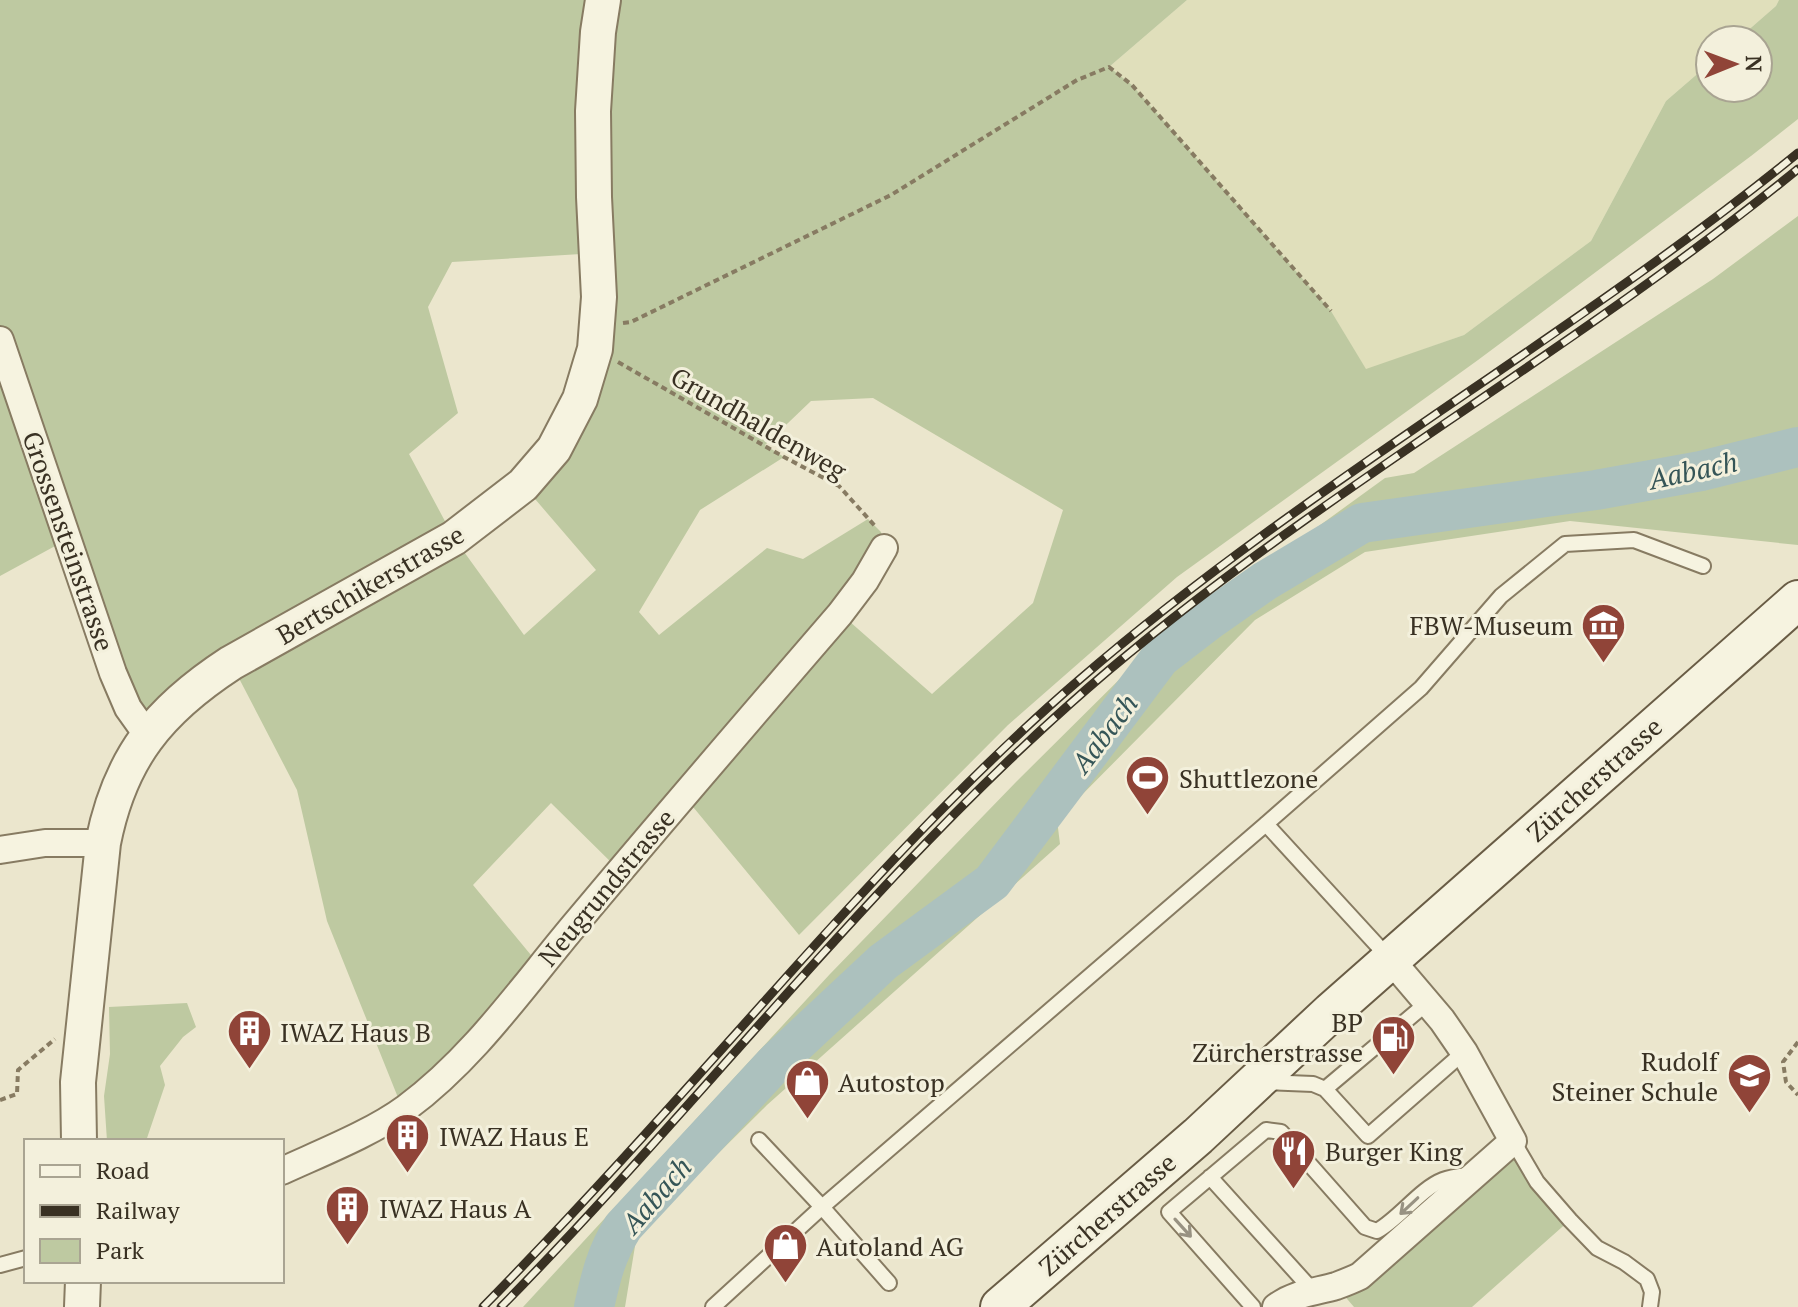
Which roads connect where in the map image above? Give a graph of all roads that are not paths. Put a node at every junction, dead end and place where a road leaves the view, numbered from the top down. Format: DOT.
graph roads {
  1 [pos="603,0"];
  2 [pos="0,340"];
  3 [pos="884,548"];
  4 [pos="1703,566"];
  5 [pos="1798,600"];
  6 [pos="148,736"];
  7 [pos="1266,824"];
  8 [pos="103,843"];
  9 [pos="0,850"];
  10 [pos="1391,960"];
  11 [pos="1427,1003"];
  12 [pos="1464,1052"];
  13 [pos="1255,1082"];
  14 [pos="1325,1089"];
  15 [pos="79,1139"];
  16 [pos="759,1140"];
  17 [pos="1513,1141"];
  18 [pos="284,1170"];
  19 [pos="1477,1173"];
  20 [pos="1210,1177"];
  21 [pos="822,1207"];
  22 [pos="24,1259"];
  23 [pos="0,1265"];
  24 [pos="83,1283"];
  25 [pos="889,1283"];
  26 [pos="1313,1291"];
  27 [pos="82,1307"];
  28 [pos="713,1307"];
  29 [pos="1000,1307"];
  30 [pos="1253,1307"];
  31 [pos="1276,1307"];
  32 [pos="1650,1307"];
  1 -- 6 [label="street, Bertschikerstrasse"];
  2 -- 6 [label="street, Grossensteinstrasse"];
  3 -- 18 [label="street, Neugrundstrasse"];
  4 -- 7 [label="lane"];
  5 -- 10 [label="main road, Zürcherstrasse"];
  6 -- 8 [label="street, Bertschikerstrasse"];
  7 -- 10 [label="lane"];
  7 -- 21 [label="lane"];
  8 -- 9 [label="street"];
  8 -- 15 [label="street, Bertschikerstrasse"];
  10 -- 11 [label="street"];
  10 -- 13 [label="main road, Zürcherstrasse"];
  11 -- 12 [label="street"];
  11 -- 14 [label="lane"];
  12 -- 14 [label="lane"];
  12 -- 17 [label="street"];
  13 -- 14 [label="lane"];
  13 -- 29 [label="main road, Zürcherstrasse"];
  16 -- 21 [label="lane"];
  17 -- 19 [label="street"];
  17 -- 32 [label="lane"];
  19 -- 20 [label="lane, one-way"];
  19 -- 26 [label="street"];
  20 -- 26 [label="lane"];
  20 -- 30 [label="lane, one-way"];
  21 -- 25 [label="lane"];
  21 -- 28 [label="lane"];
  22 -- 23 [label="lane"];
  24 -- 27 [label="street"];
  26 -- 31 [label="street"];
}
